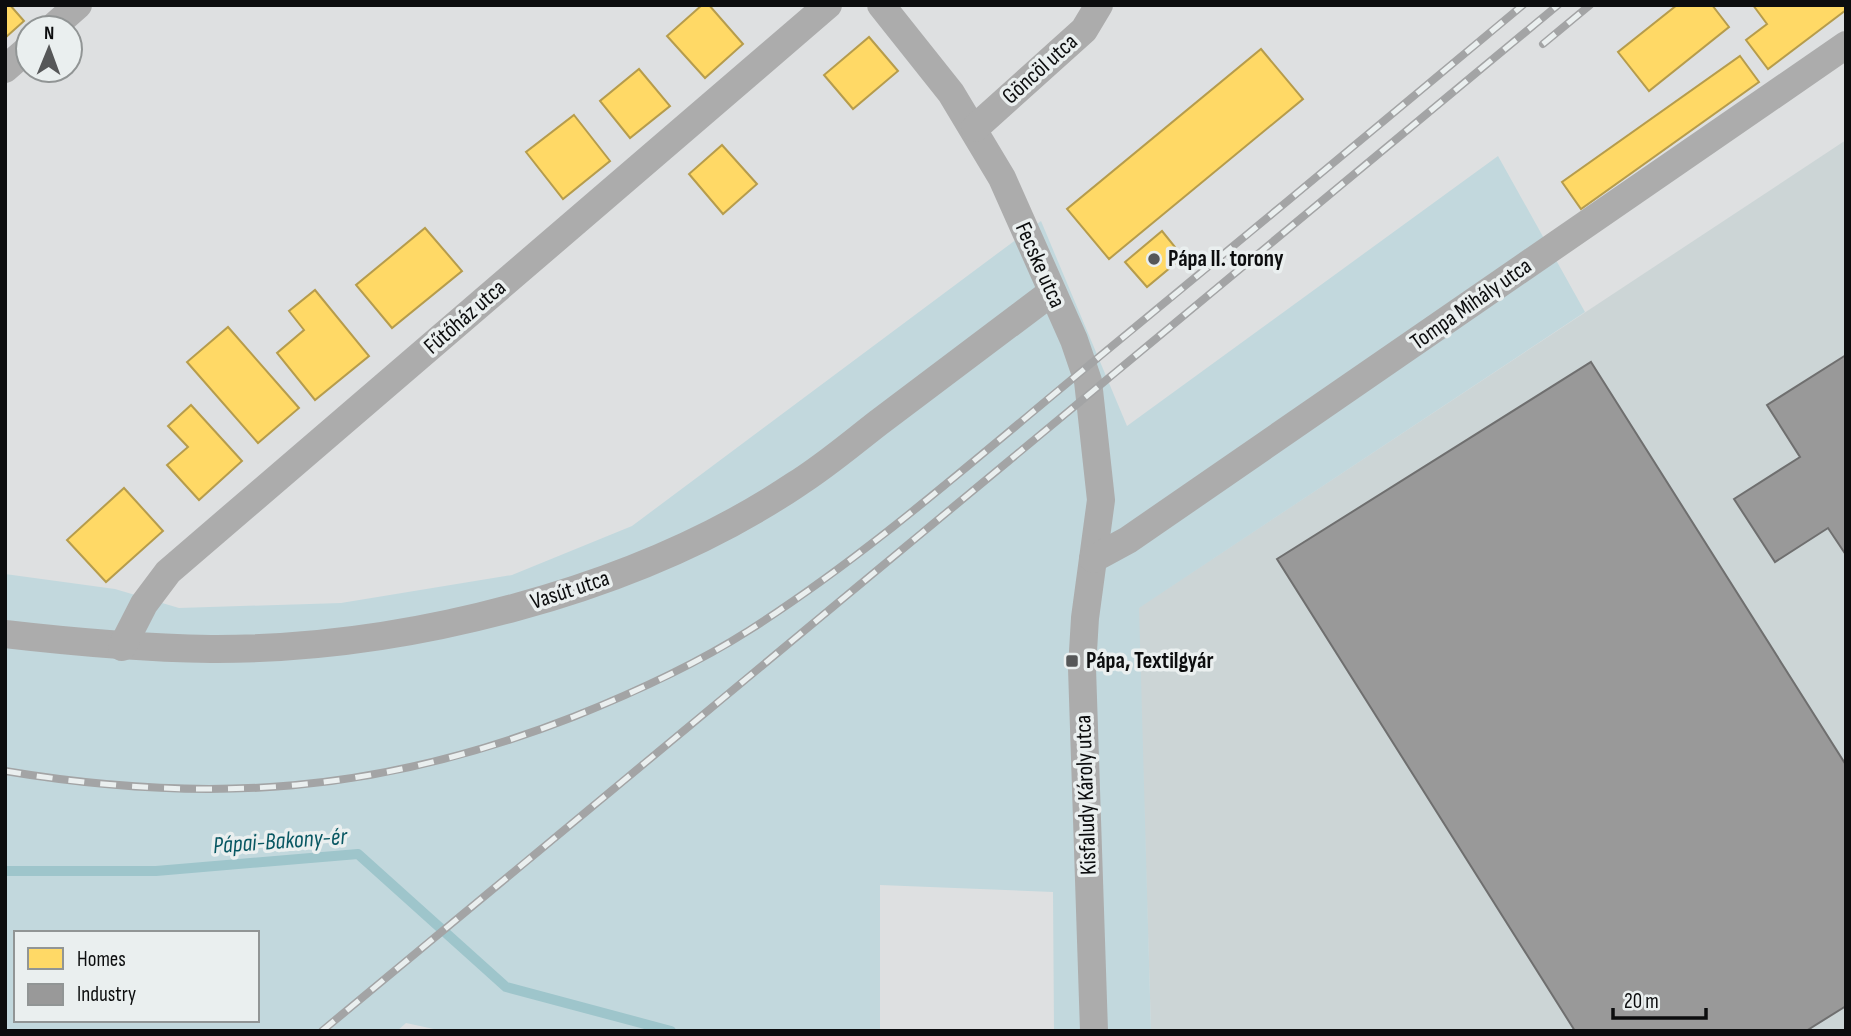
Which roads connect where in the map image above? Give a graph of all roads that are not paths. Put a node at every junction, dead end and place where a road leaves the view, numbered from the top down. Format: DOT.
graph roads {
  1 [pos="828,5"];
  2 [pos="881,5"];
  3 [pos="1099,5"];
  4 [pos="1846,45"];
  5 [pos="975,128"];
  6 [pos="1052,292"];
  7 [pos="1093,559"];
  8 [pos="5,634"];
  9 [pos="122,647"];
  10 [pos="1094,1031"];
  1 -- 9 [label="street, Fűtőház utca"];
  2 -- 5 [label="street, Fecske utca"];
  3 -- 5 [label="street, Göncöl utca"];
  4 -- 7 [label="street, Tompa Mihály utca"];
  5 -- 6 [label="street, Fecske utca"];
  6 -- 7 [label="street, Fecske utca"];
  6 -- 9 [label="street, Vasút utca"];
  7 -- 10 [label="street, Kisfaludy Károly utca"];
  8 -- 9 [label="street, Vasút utca"];
}
